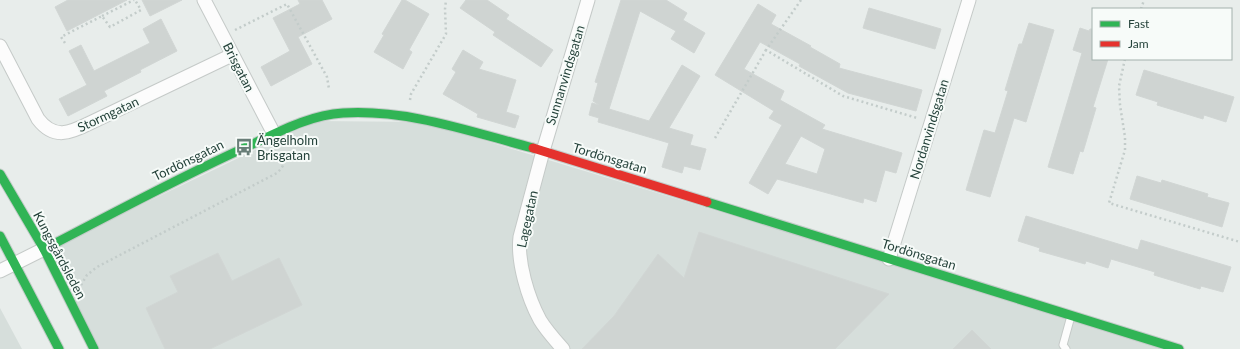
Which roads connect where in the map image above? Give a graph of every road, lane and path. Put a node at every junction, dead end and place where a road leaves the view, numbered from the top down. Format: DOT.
graph roads {
  1 [pos="134,0"];
  2 [pos="204,0"];
  3 [pos="286,0"];
  4 [pos="446,0"];
  5 [pos="588,0"];
  6 [pos="802,0"];
  7 [pos="969,0"];
  8 [pos="287,4"];
  9 [pos="102,16"];
  10 [pos="229,32"];
  11 [pos="65,42"];
  12 [pos="0,46"];
  13 [pos="766,50"];
  14 [pos="232,54"];
  15 [pos="1125,60"];
  16 [pos="329,89"];
  17 [pos="405,116"];
  18 [pos="931,122"];
  19 [pos="274,134"];
  20 [pos="715,138"];
  21 [pos="542,150"];
  22 [pos="0,174"];
  23 [pos="0,236"];
  24 [pos="1240,242"];
  25 [pos="44,249"];
  26 [pos="889,259"];
  27 [pos="15,263"];
  28 [pos="0,271"];
  29 [pos="81,287"];
  30 [pos="1071,316"];
  31 [pos="59,349"];
  32 [pos="94,349"];
  33 [pos="563,349"];
  34 [pos="1066,349"];
  35 [pos="1179,349"];
  1 -- 9 [label="path"];
  1 -- 9 [label="path"];
  2 -- 14 [label="street, Brisgatan"];
  3 -- 8 [label="path"];
  4 -- 17 [label="path"];
  5 -- 21 [label="street, Sunnanvindsgatan"];
  6 -- 13 [label="path"];
  7 -- 18 [label="street, Nordanvindsgatan"];
  8 -- 10 [label="path"];
  8 -- 16 [label="path"];
  9 -- 11 [label="path"];
  12 -- 14 [label="street, Stormgatan"];
  13 -- 18 [label="path"];
  13 -- 20 [label="path"];
  14 -- 19 [label="street, Brisgatan"];
  15 -- 24 [label="path"];
  17 -- 19 [label="street, Tordönsgatan"];
  17 -- 21 [label="street, Tordönsgatan"];
  18 -- 26 [label="street, Nordanvindsgatan"];
  19 -- 25 [label="street, Tordönsgatan"];
  19 -- 29 [label="path"];
  21 -- 26 [label="street, Tordönsgatan"];
  21 -- 33 [label="street, Lagegatan"];
  22 -- 25 [label="street, Kungsgårdsleden"];
  23 -- 27 [label="street"];
  25 -- 27 [label="street"];
  25 -- 32 [label="street, Kungsgårdsleden"];
  26 -- 30 [label="street, Tordönsgatan"];
  27 -- 28 [label="street"];
  27 -- 31 [label="street"];
  30 -- 34 [label="lane"];
  30 -- 35 [label="street, Tordönsgatan"];
}
